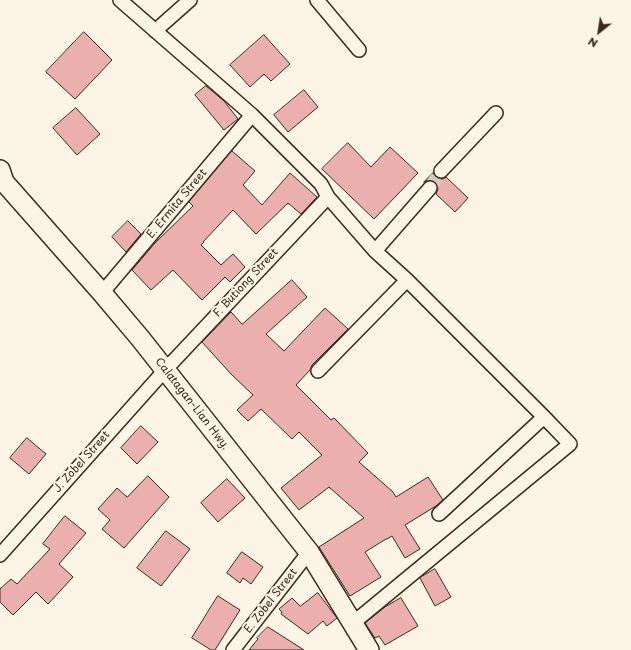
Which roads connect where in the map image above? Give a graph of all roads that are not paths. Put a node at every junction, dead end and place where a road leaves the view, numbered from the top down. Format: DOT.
graph roads {
  1 [pos="120,0"];
  2 [pos="190,0"];
  3 [pos="317,0"];
  4 [pos="155,31"];
  5 [pos="359,50"];
  6 [pos="496,113"];
  7 [pos="252,115"];
  8 [pos="0,170"];
  9 [pos="441,171"];
  10 [pos="430,188"];
  11 [pos="328,196"];
  12 [pos="375,251"];
  13 [pos="407,280"];
  14 [pos="102,292"];
  15 [pos="165,370"];
  16 [pos="318,371"];
  17 [pos="544,416"];
  18 [pos="439,514"];
  19 [pos="309,552"];
  20 [pos="0,555"];
  21 [pos="353,623"];
  22 [pos="233,650"];
  23 [pos="369,650"];
  1 -- 4 [label="street"];
  2 -- 4 [label="street"];
  3 -- 5 [label="street"];
  4 -- 7 [label="street"];
  6 -- 9 [label="street"];
  7 -- 11 [label="street"];
  7 -- 14 [label="street, E. Ermita Street"];
  8 -- 14 [label="main road, Calatagan-Lian Hwy."];
  10 -- 12 [label="street"];
  11 -- 12 [label="street"];
  11 -- 15 [label="street, F. Butiong Street"];
  12 -- 13 [label="street"];
  13 -- 16 [label="street"];
  13 -- 17 [label="street"];
  14 -- 15 [label="main road, Calatagan-Lian Hwy."];
  15 -- 19 [label="main road, Calatagan-Lian Hwy."];
  15 -- 20 [label="street, J. Zobel Street"];
  17 -- 18 [label="street"];
  17 -- 21 [label="street"];
  19 -- 21 [label="main road, Calatagan-Lian Hwy."];
  19 -- 22 [label="street, E. Zobel Street"];
  21 -- 23 [label="main road, Calatagan-Lian Hwy."];
}
